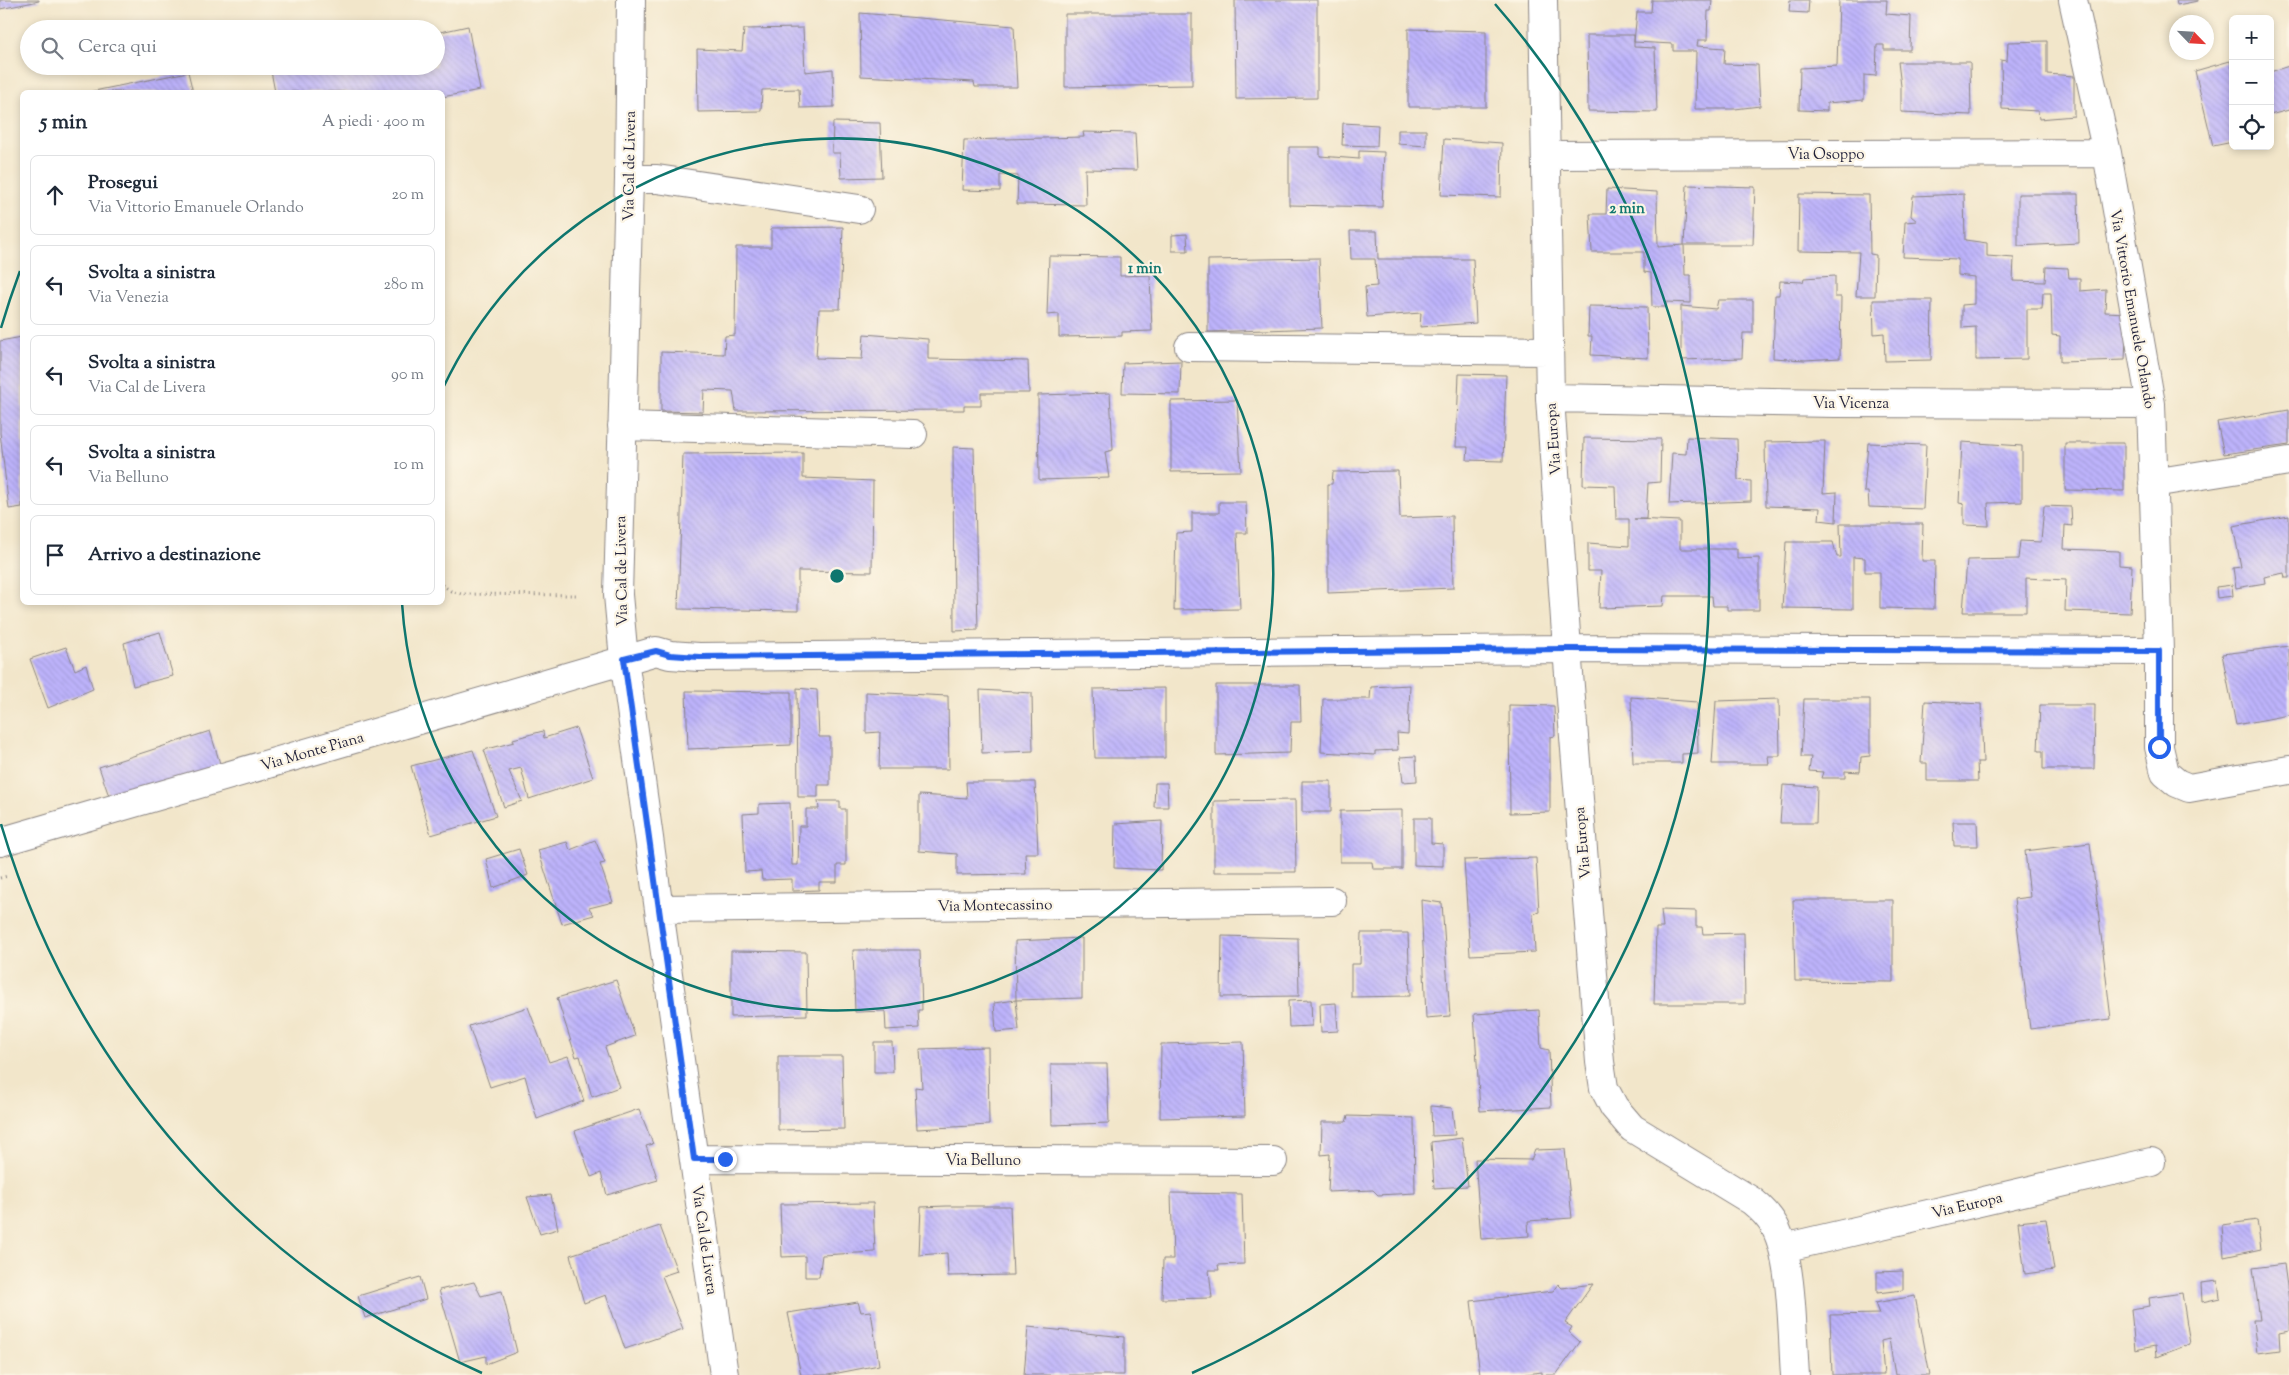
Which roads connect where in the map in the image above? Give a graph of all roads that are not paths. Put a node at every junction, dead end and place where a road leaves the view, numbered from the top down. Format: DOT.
graph roads {
  1 [pos="631,0"];
  2 [pos="1543,0"];
  3 [pos="2073,0"];
  4 [pos="2107,153"];
  5 [pos="1546,155"];
  6 [pos="629,179"];
  7 [pos="860,210"];
  8 [pos="1189,347"];
  9 [pos="1549,351"];
  10 [pos="1550,398"];
  11 [pos="2151,404"];
  12 [pos="622,426"];
  13 [pos="913,434"];
  14 [pos="2289,461"];
  15 [pos="2153,483"];
  16 [pos="1567,649"];
  17 [pos="2159,651"];
  18 [pos="624,659"];
  19 [pos="2289,770"];
  20 [pos="0,842"];
  21 [pos="1332,901"];
  22 [pos="659,909"];
  23 [pos="694,1159"];
  24 [pos="1273,1161"];
  25 [pos="2151,1162"];
  26 [pos="1783,1248"];
  27 [pos="724,1375"];
  28 [pos="1795,1375"];
  1 -- 6 [label="street, Via Cal de Livera"];
  2 -- 5 [label="street, Via Europa"];
  3 -- 4 [label="street, Via Vittorio Emanuele Orlando"];
  4 -- 5 [label="street, Via Osoppo"];
  4 -- 11 [label="street, Via Vittorio Emanuele Orlando"];
  5 -- 9 [label="street, Via Europa"];
  6 -- 7 [label="street"];
  6 -- 12 [label="street, Via Cal de Livera"];
  8 -- 9 [label="street"];
  9 -- 10 [label="street, Via Europa"];
  10 -- 11 [label="street, Via Vicenza"];
  10 -- 16 [label="street, Via Europa"];
  11 -- 15 [label="street, Via Vittorio Emanuele Orlando"];
  12 -- 13 [label="street"];
  12 -- 18 [label="street, Via Cal de Livera"];
  14 -- 15 [label="street"];
  15 -- 17 [label="street, Via Vittorio Emanuele Orlando"];
  16 -- 17 [label="street, Via Monte Piana"];
  16 -- 18 [label="street, Via Monte Piana"];
  16 -- 26 [label="street, Via Europa"];
  17 -- 19 [label="street, Via Vittorio Emanuele Orlando"];
  18 -- 20 [label="street, Via Monte Piana"];
  18 -- 22 [label="street, Via Cal de Livera"];
  21 -- 22 [label="street, Via Montecassino"];
  22 -- 23 [label="street, Via Cal de Livera"];
  23 -- 24 [label="street, Via Belluno"];
  23 -- 27 [label="street, Via Cal de Livera"];
  25 -- 26 [label="street, Via Europa"];
  26 -- 28 [label="street, Via Europa"];
}
